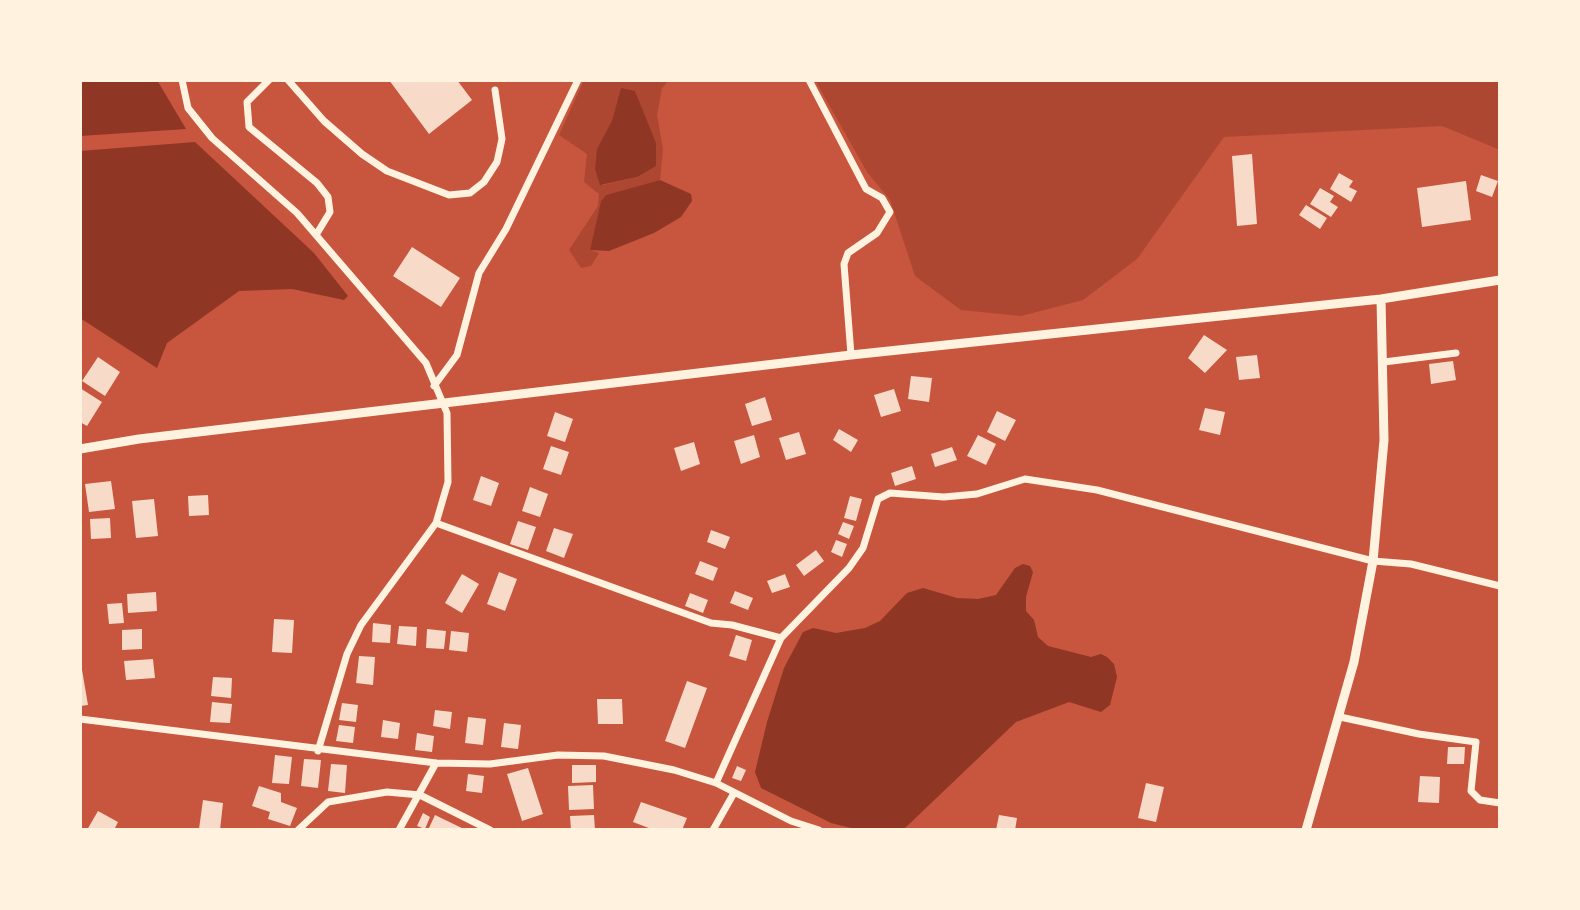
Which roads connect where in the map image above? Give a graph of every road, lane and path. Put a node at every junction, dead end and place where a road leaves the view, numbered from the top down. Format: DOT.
graph roads {
  1 [pos="182,80"];
  2 [pos="269,80"];
  3 [pos="288,80"];
  4 [pos="578,80"];
  5 [pos="809,80"];
  6 [pos="495,90"];
  7 [pos="316,235"];
  8 [pos="1500,280"];
  9 [pos="1381,299"];
  10 [pos="1456,353"];
  11 [pos="851,355"];
  12 [pos="1384,362"];
  13 [pos="434,386"];
  14 [pos="440,404"];
  15 [pos="80,449"];
  16 [pos="436,523"];
  17 [pos="1373,561"];
  18 [pos="1500,586"];
  19 [pos="781,638"];
  20 [pos="1340,717"];
  21 [pos="80,719"];
  22 [pos="318,751"];
  23 [pos="436,763"];
  24 [pos="716,783"];
  25 [pos="734,793"];
  26 [pos="420,795"];
  27 [pos="1500,803"];
  28 [pos="298,830"];
  29 [pos="399,830"];
  30 [pos="490,830"];
  31 [pos="713,830"];
  32 [pos="819,830"];
  33 [pos="1306,830"];
  1 -- 7 [label="street"];
  2 -- 7 [label="street"];
  3 -- 6 [label="street"];
  4 -- 13 [label="street"];
  5 -- 11 [label="street"];
  7 -- 13 [label="street"];
  8 -- 9 [label="street"];
  9 -- 11 [label="street"];
  9 -- 12 [label="street"];
  10 -- 12 [label="street"];
  11 -- 14 [label="street"];
  12 -- 17 [label="street"];
  13 -- 14 [label="street"];
  14 -- 15 [label="street"];
  14 -- 16 [label="street"];
  16 -- 19 [label="street"];
  16 -- 22 [label="street"];
  17 -- 18 [label="street"];
  17 -- 19 [label="street"];
  17 -- 20 [label="street"];
  19 -- 24 [label="street"];
  20 -- 27 [label="street"];
  20 -- 33 [label="street"];
  21 -- 22 [label="street"];
  22 -- 23 [label="street"];
  23 -- 24 [label="street"];
  23 -- 26 [label="street"];
  24 -- 25 [label="street"];
  25 -- 31 [label="street"];
  25 -- 32 [label="street"];
  26 -- 28 [label="street"];
  26 -- 29 [label="street"];
  26 -- 30 [label="street"];
}
